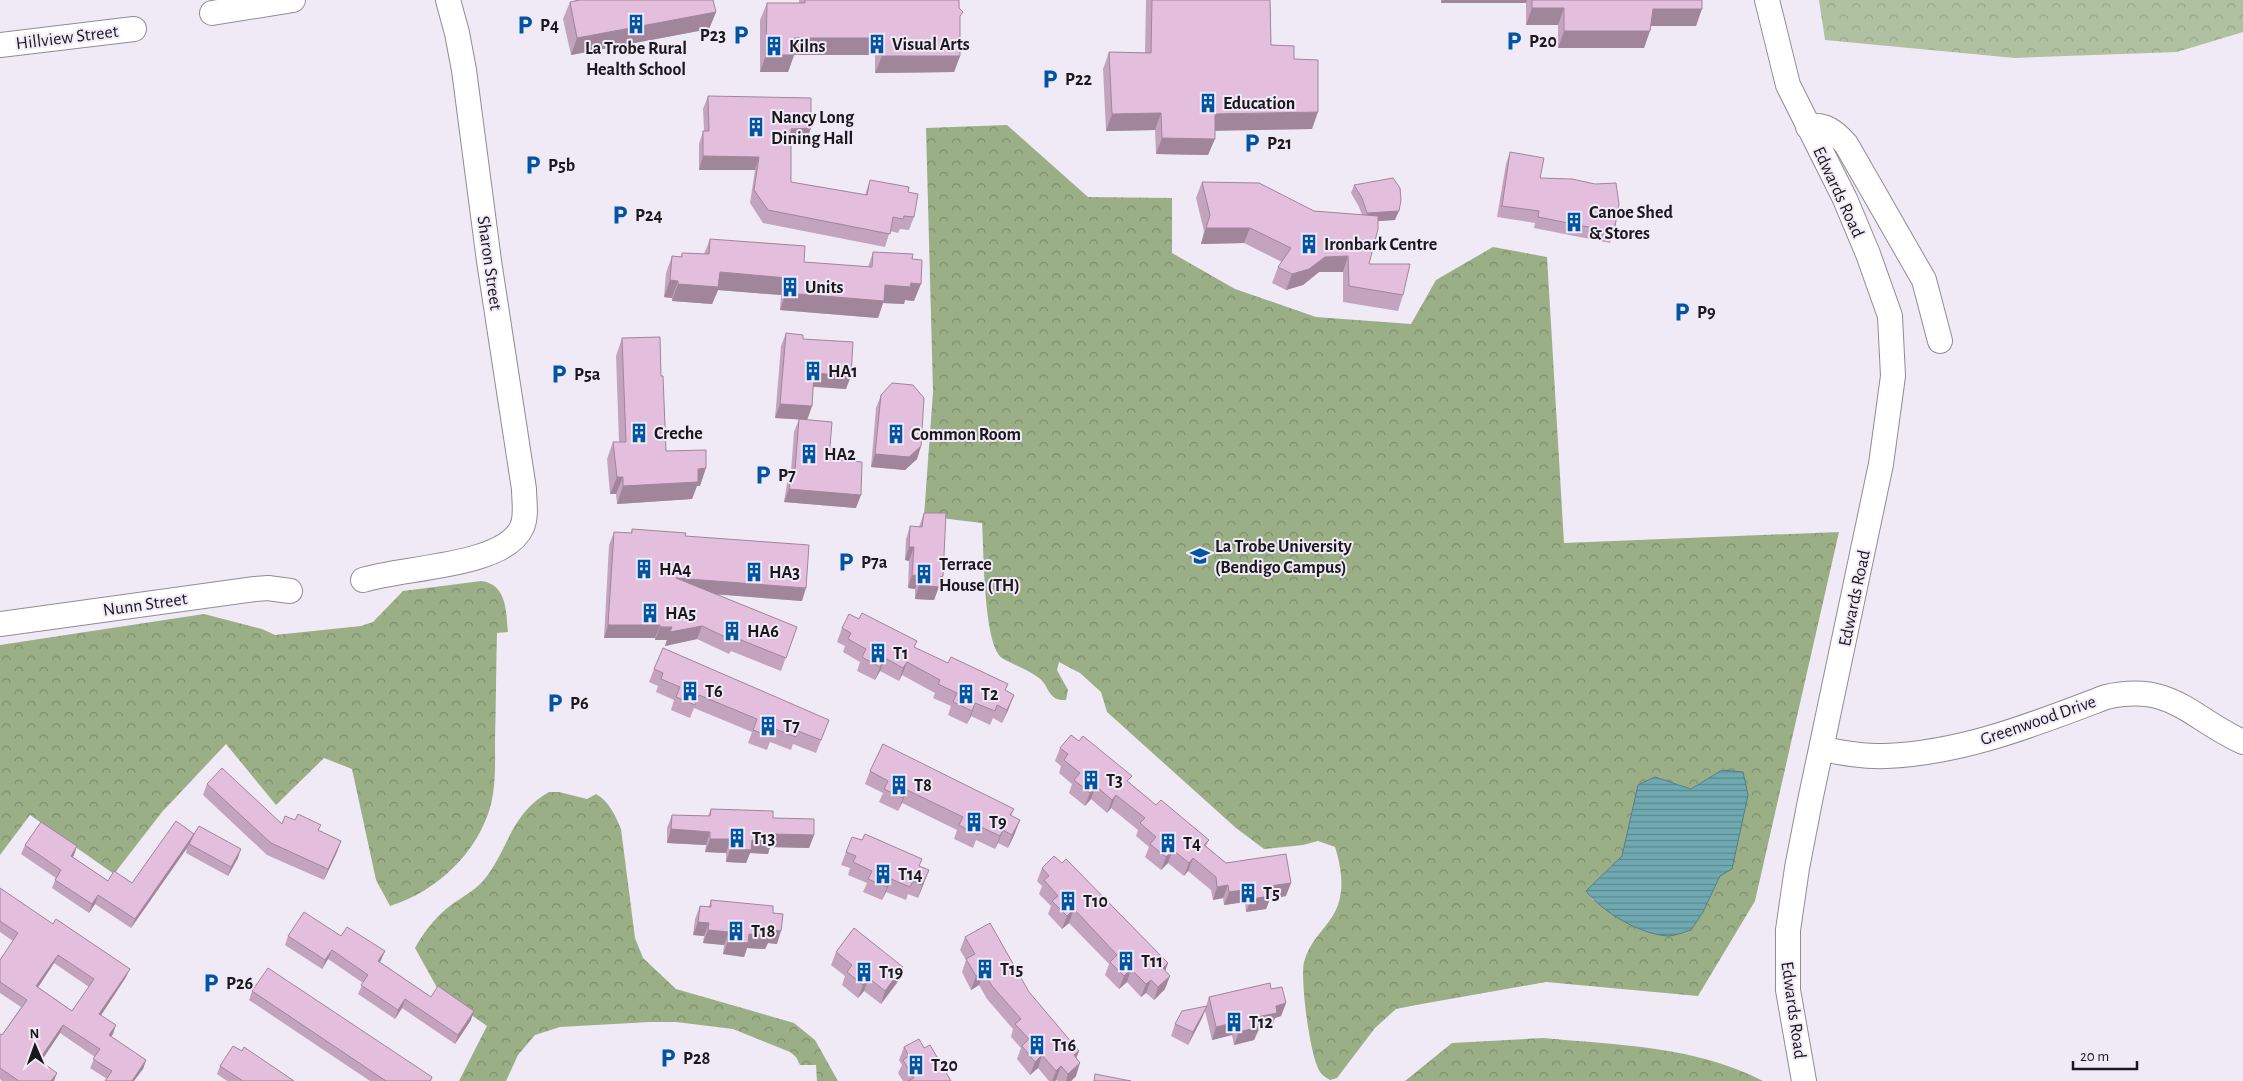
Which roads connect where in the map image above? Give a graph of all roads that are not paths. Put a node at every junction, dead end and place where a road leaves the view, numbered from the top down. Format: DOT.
graph roads {
  1 [pos="293,0"];
  2 [pos="448,0"];
  3 [pos="1768,0"];
  4 [pos="212,13"];
  5 [pos="134,29"];
  6 [pos="0,45"];
  7 [pos="1808,127"];
  8 [pos="1940,341"];
  9 [pos="363,580"];
  10 [pos="290,591"];
  11 [pos="0,624"];
  12 [pos="2243,742"];
  13 [pos="1822,749"];
  14 [pos="1804,1081"];
  1 -- 4 [label="street"];
  2 -- 9 [label="street, Sharon Street"];
  3 -- 7 [label="street, Edwards Road"];
  5 -- 6 [label="street, Hillview Street"];
  7 -- 8 [label="street, Edwards Road"];
  7 -- 13 [label="street, Edwards Road"];
  10 -- 11 [label="street, Nunn Street"];
  12 -- 13 [label="street, Greenwood Drive"];
  13 -- 14 [label="street, Edwards Road"];
}
